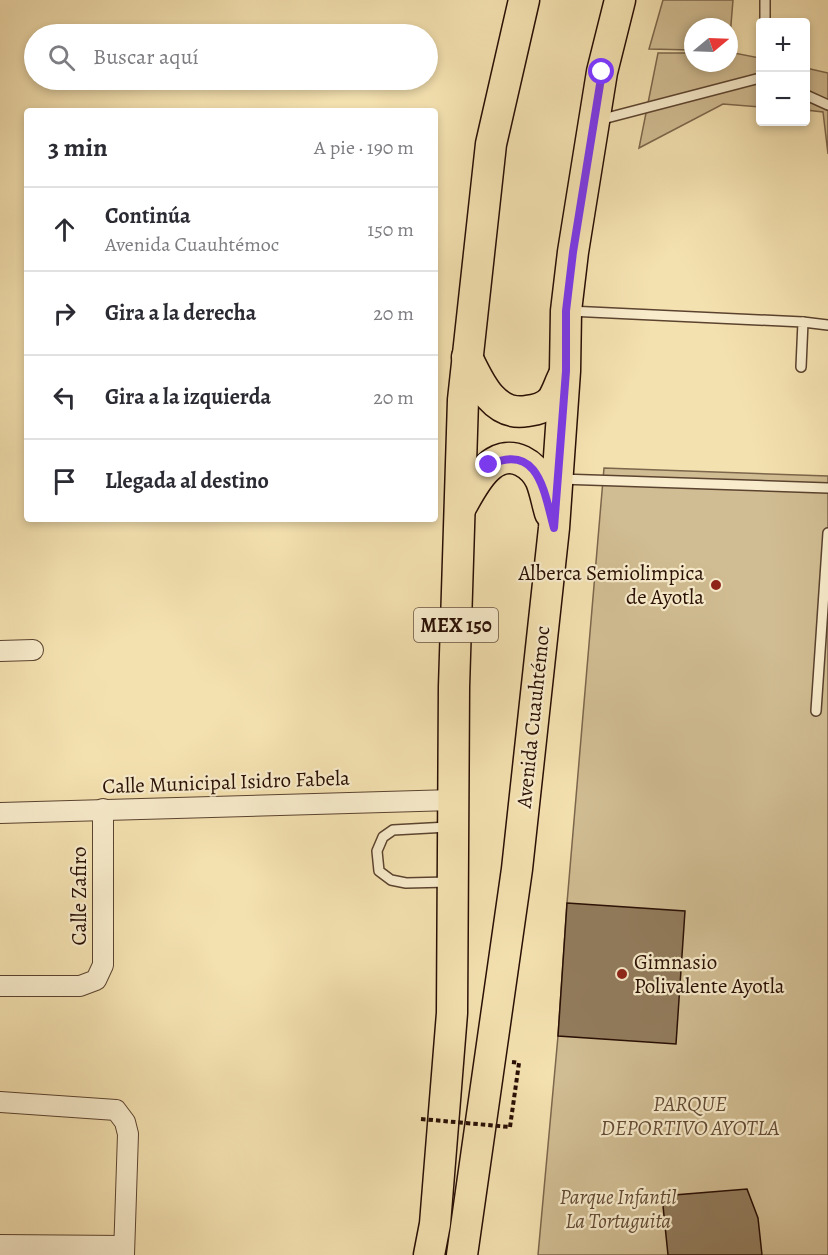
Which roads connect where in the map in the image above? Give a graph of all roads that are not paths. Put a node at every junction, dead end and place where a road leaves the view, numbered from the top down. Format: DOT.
graph roads {
  1 [pos="524,0"];
  2 [pos="620,0"];
  3 [pos="765,0"];
  4 [pos="765,18"];
  5 [pos="756,79"];
  6 [pos="810,97"];
  7 [pos="828,105"];
  8 [pos="594,122"];
  9 [pos="566,311"];
  10 [pos="803,322"];
  11 [pos="828,325"];
  12 [pos="467,357"];
  13 [pos="801,368"];
  14 [pos="566,371"];
  15 [pos="558,479"];
  16 [pos="828,488"];
  17 [pos="459,510"];
  18 [pos="554,528"];
  19 [pos="828,533"];
  20 [pos="33,650"];
  21 [pos="0,651"];
  22 [pos="816,711"];
  23 [pos="103,809"];
  24 [pos="0,813"];
  25 [pos="453,813"];
  26 [pos="453,882"];
  27 [pos="0,986"];
  28 [pos="0,1102"];
  29 [pos="0,1245"];
  30 [pos="124,1250"];
  31 [pos="429,1255"];
  32 [pos="462,1255"];
  1 -- 12 [label="main road, MEX 150"];
  2 -- 8 [label="main road, Avenida Cuauhtémoc"];
  3 -- 4 [label="lane"];
  5 -- 8 [label="lane"];
  6 -- 7 [label="lane"];
  8 -- 9 [label="main road, Avenida Cuauhtémoc"];
  9 -- 10 [label="lane"];
  9 -- 14 [label="main road, Avenida Cuauhtémoc"];
  10 -- 11 [label="lane"];
  10 -- 13 [label="lane"];
  12 -- 14 [label="main road"];
  12 -- 17 [label="main road, MEX 150"];
  14 -- 15 [label="main road, Avenida Cuauhtémoc"];
  15 -- 16 [label="lane"];
  15 -- 18 [label="main road, Avenida Cuauhtémoc"];
  17 -- 18 [label="main road"];
  17 -- 25 [label="main road, MEX 150"];
  18 -- 32 [label="main road, Avenida Cuauhtémoc"];
  19 -- 22 [label="lane"];
  20 -- 21 [label="street"];
  23 -- 24 [label="street, Calle Municipal Isidro Fabela"];
  23 -- 25 [label="street, Calle Municipal Isidro Fabela"];
  23 -- 27 [label="street, Calle Zafiro"];
  25 -- 26 [label="main road, MEX 150"];
  25 -- 26 [label="lane"];
  26 -- 31 [label="main road, MEX 150"];
  28 -- 30 [label="street"];
  29 -- 30 [label="street"];
}
